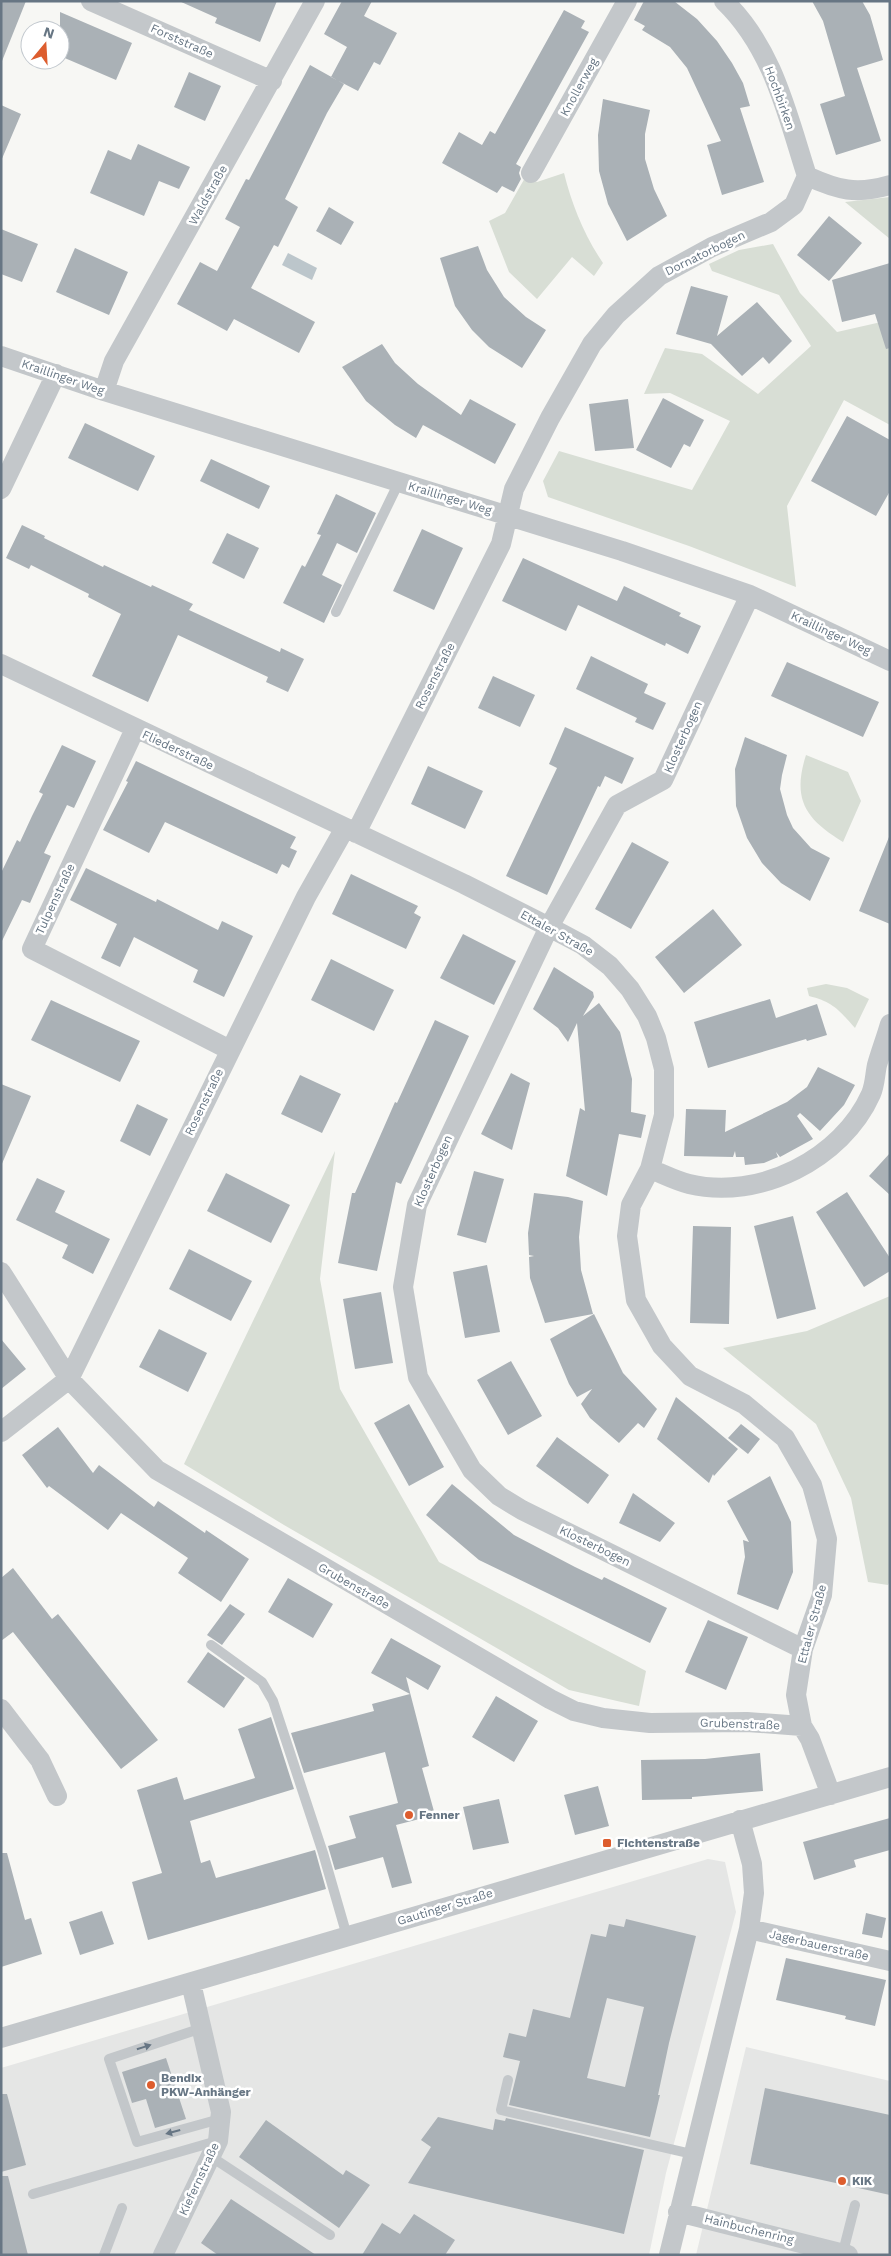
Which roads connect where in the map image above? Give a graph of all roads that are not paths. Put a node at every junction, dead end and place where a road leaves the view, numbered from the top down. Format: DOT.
graph roads {
  1 [pos="91,1"];
  2 [pos="315,1"];
  3 [pos="627,1"];
  4 [pos="724,1"];
  5 [pos="272,81"];
  6 [pos="531,173"];
  7 [pos="807,176"];
  8 [pos="890,186"];
  9 [pos="1,356"];
  10 [pos="56,374"];
  11 [pos="104,391"];
  12 [pos="399,482"];
  13 [pos="1,489"];
  14 [pos="507,515"];
  15 [pos="750,595"];
  16 [pos="336,612"];
  17 [pos="890,661"];
  18 [pos="1,664"];
  19 [pos="135,729"];
  20 [pos="350,831"];
  21 [pos="549,927"];
  22 [pos="890,1024"];
  23 [pos="230,1050"];
  24 [pos="650,1170"];
  25 [pos="1,1272"];
  26 [pos="68,1379"];
  27 [pos="1,1432"];
  28 [pos="211,1645"];
  29 [pos="803,1648"];
  30 [pos="1,1709"];
  31 [pos="802,1726"];
  32 [pos="890,1777"];
  33 [pos="831,1795"];
  34 [pos="57,1796"];
  35 [pos="740,1820"];
  36 [pos="749,1929"];
  37 [pos="347,1936"];
  38 [pos="890,1962"];
  39 [pos="191,1983"];
  40 [pos="202,2028"];
  41 [pos="1,2038"];
  42 [pos="508,2080"];
  43 [pos="220,2120"];
  44 [pos="214,2148"];
  45 [pos="692,2154"];
  46 [pos="33,2194"];
  47 [pos="855,2205"];
  48 [pos="122,2208"];
  49 [pos="678,2212"];
  50 [pos="330,2235"];
  51 [pos="846,2253"];
  52 [pos="104,2255"];
  53 [pos="163,2255"];
  54 [pos="669,2255"];
  1 -- 5 [label="street, Forststraße"];
  2 -- 5 [label="street, Waldstraße"];
  3 -- 6 [label="street, Knollerweg"];
  4 -- 7 [label="street, Hochbirken"];
  5 -- 11 [label="street, Waldstraße"];
  7 -- 8 [label="street"];
  7 -- 14 [label="street, Dornatorbogen"];
  9 -- 10 [label="street, Kraillinger Weg"];
  10 -- 11 [label="street, Kraillinger Weg"];
  10 -- 13 [label="street"];
  11 -- 12 [label="street, Kraillinger Weg"];
  12 -- 14 [label="street, Kraillinger Weg"];
  12 -- 16 [label="lane"];
  14 -- 15 [label="street, Kraillinger Weg"];
  14 -- 20 [label="street, Rosenstraße"];
  15 -- 17 [label="street, Kraillinger Weg"];
  15 -- 21 [label="street, Klosterbogen"];
  18 -- 19 [label="street, Fliederstraße"];
  19 -- 20 [label="street, Fliederstraße"];
  19 -- 23 [label="street, Tulpenstraße"];
  20 -- 21 [label="street, Ettaler Straße"];
  20 -- 23 [label="street, Rosenstraße"];
  21 -- 24 [label="street, Ettaler Straße"];
  21 -- 29 [label="street, Klosterbogen"];
  22 -- 24 [label="street"];
  23 -- 26 [label="street, Rosenstraße"];
  24 -- 29 [label="street, Ettaler Straße"];
  25 -- 26 [label="street, Grubenstraße"];
  26 -- 27 [label="street"];
  26 -- 31 [label="street, Grubenstraße"];
  28 -- 37 [label="lane"];
  29 -- 31 [label="street, Ettaler Straße"];
  30 -- 34 [label="street"];
  31 -- 33 [label="street, Ettaler Straße"];
  32 -- 33 [label="street, Gautinger Straße"];
  33 -- 35 [label="street, Gautinger Straße"];
  35 -- 36 [label="street"];
  35 -- 37 [label="street, Gautinger Straße"];
  36 -- 38 [label="street, Jagerbauerstraße"];
  36 -- 45 [label="street"];
  37 -- 39 [label="street, Gautinger Straße"];
  39 -- 40 [label="street, Kiefernstraße"];
  39 -- 41 [label="street, Gautinger Straße"];
  40 -- 43 [label="street, Kiefernstraße"];
  43 -- 40 [label="lane, one-way"];
  42 -- 45 [label="lane"];
  43 -- 44 [label="street, Kiefernstraße"];
  44 -- 46 [label="lane"];
  44 -- 50 [label="lane"];
  44 -- 53 [label="street, Kiefernstraße"];
  45 -- 49 [label="street"];
  47 -- 51 [label="lane"];
  48 -- 52 [label="lane"];
  49 -- 51 [label="street, Hainbuchenring"];
  49 -- 54 [label="street"];
}
